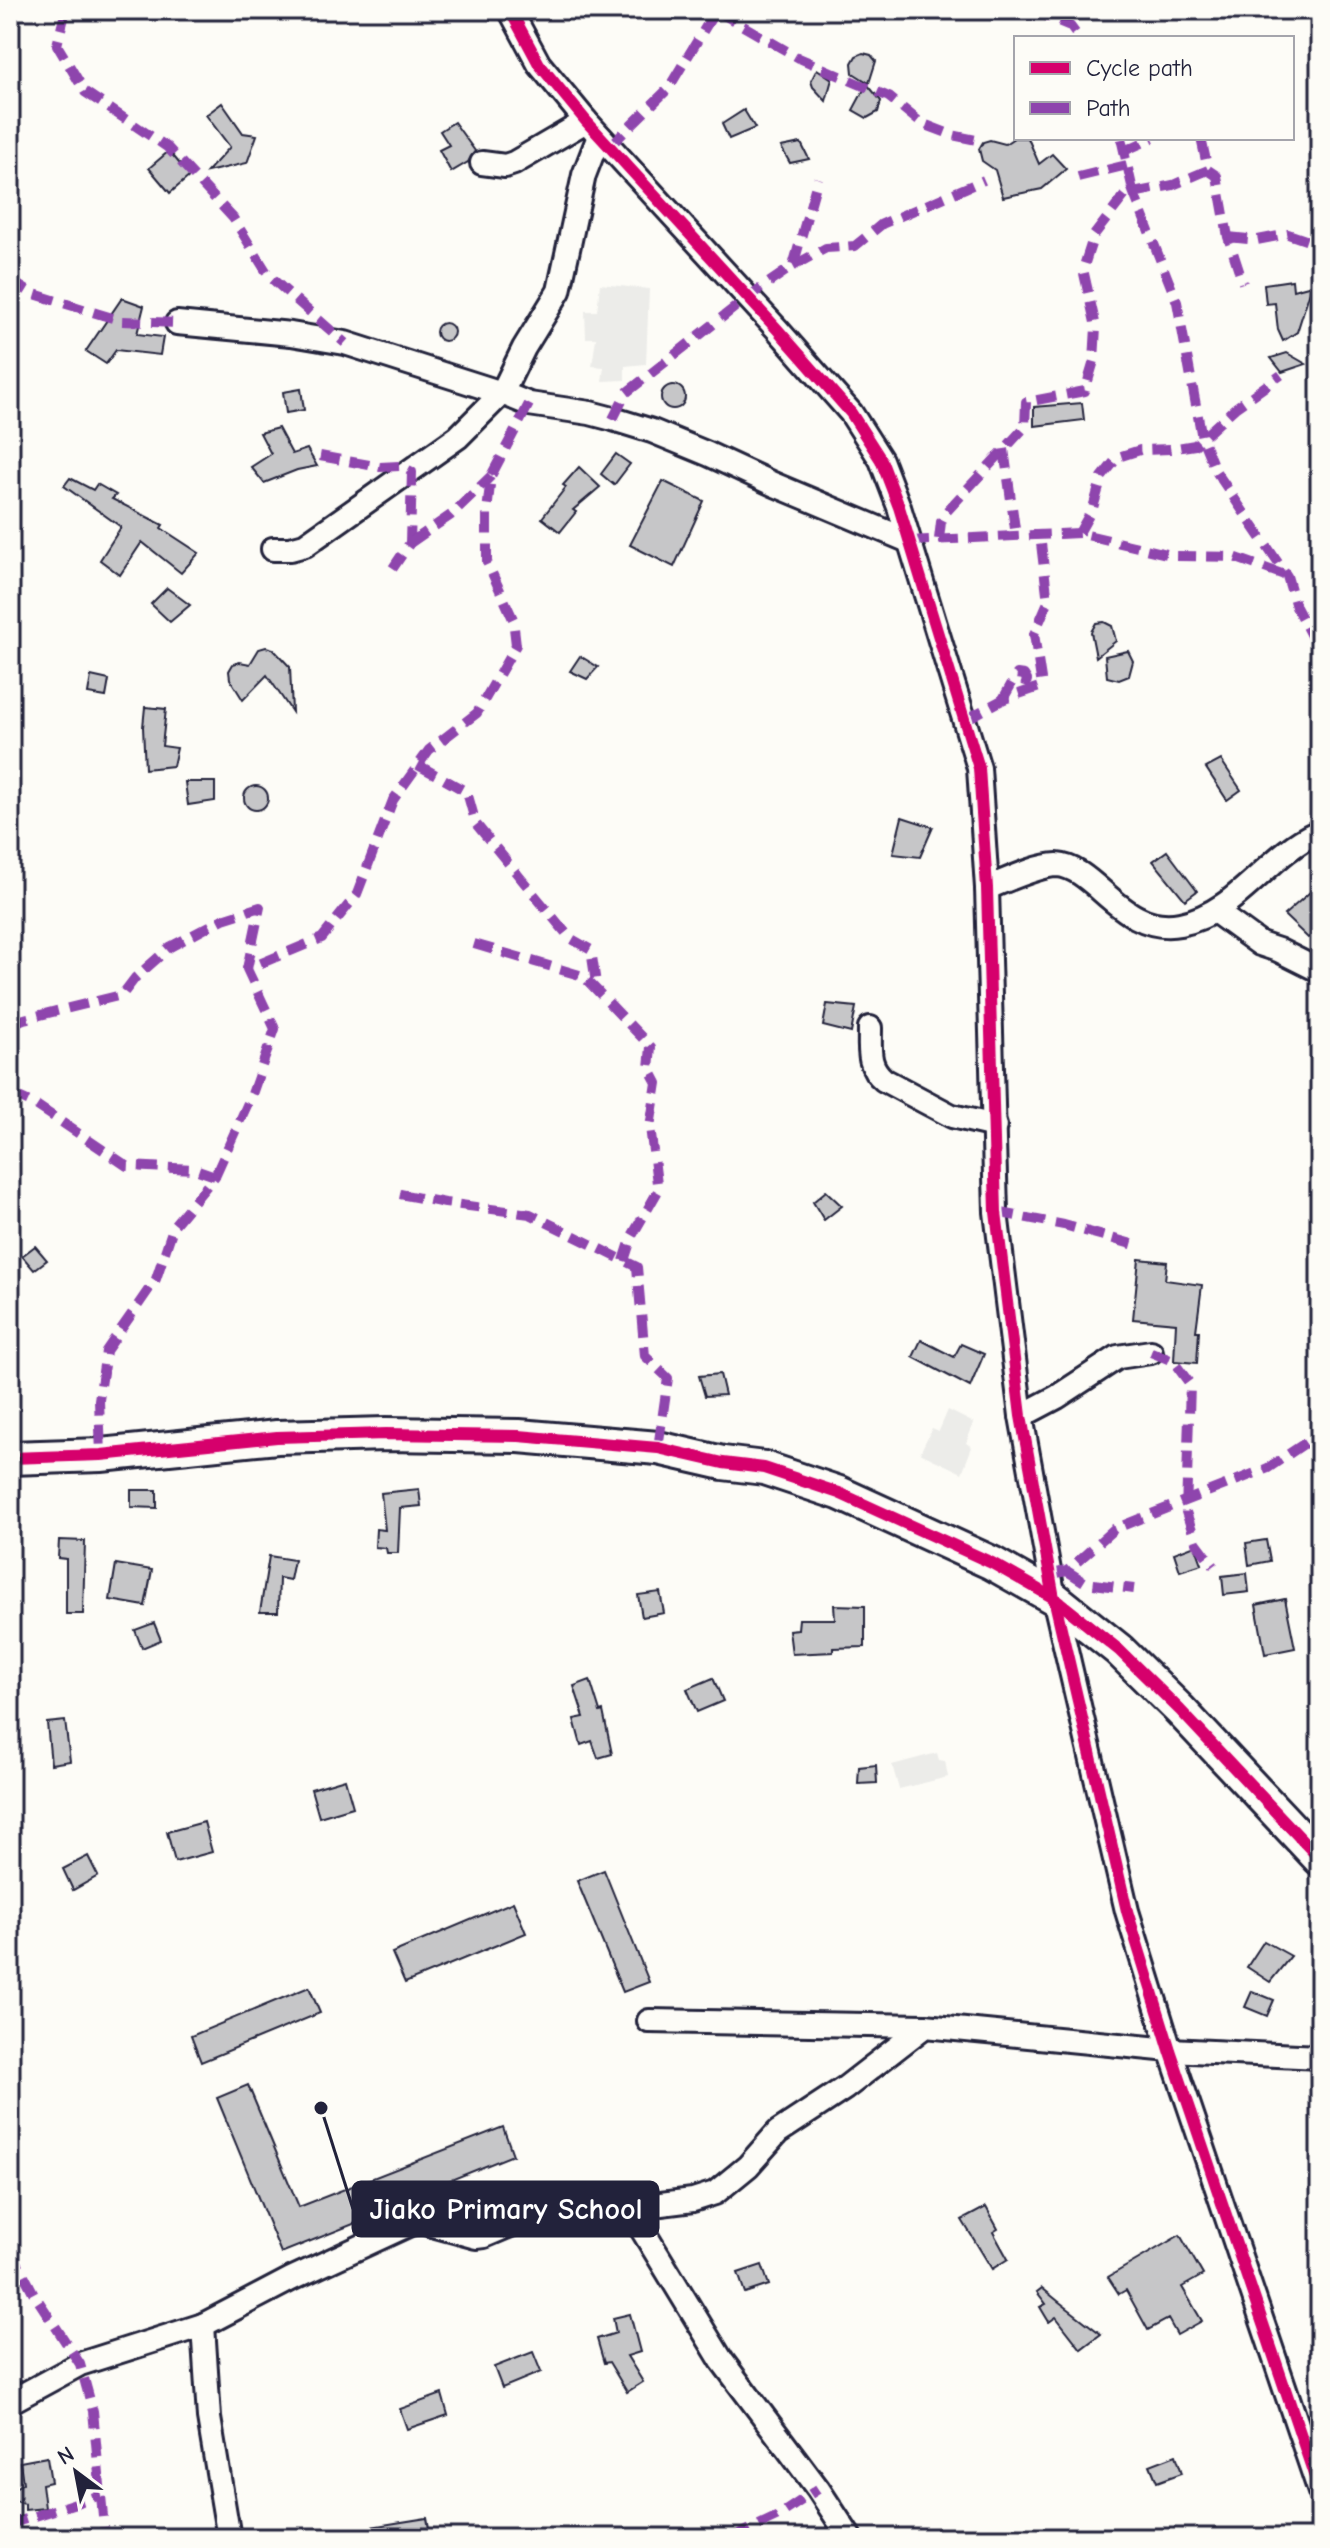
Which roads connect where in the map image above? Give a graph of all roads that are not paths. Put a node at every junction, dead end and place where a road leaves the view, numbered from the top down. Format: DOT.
graph roads {
  1 [pos="510,10"];
  2 [pos="592,128"];
  3 [pos="482,163"];
  4 [pos="177,323"];
  5 [pos="502,393"];
  6 [pos="909,541"];
  7 [pos="273,549"];
  8 [pos="1316,833"];
  9 [pos="987,888"];
  10 [pos="1216,912"];
  11 [pos="1320,971"];
  12 [pos="870,1028"];
  13 [pos="995,1126"];
  14 [pos="1151,1352"];
  15 [pos="1021,1416"];
  16 [pos="10,1458"];
  17 [pos="1054,1598"];
  18 [pos="1320,1859"];
  19 [pos="649,2021"];
  20 [pos="925,2026"];
  21 [pos="1170,2050"];
  22 [pos="1320,2057"];
  23 [pos="629,2208"];
  24 [pos="203,2325"];
  25 [pos="10,2402"];
  26 [pos="1320,2492"];
  27 [pos="229,2538"];
  28 [pos="850,2538"];
  1 -- 2 [label="street"];
  2 -- 3 [label="street"];
  2 -- 5 [label="street"];
  2 -- 6 [label="street"];
  4 -- 5 [label="street"];
  5 -- 6 [label="street"];
  5 -- 7 [label="street"];
  6 -- 9 [label="street"];
  8 -- 10 [label="street"];
  9 -- 10 [label="street"];
  9 -- 13 [label="street"];
  10 -- 11 [label="street"];
  12 -- 13 [label="street"];
  13 -- 15 [label="street"];
  14 -- 15 [label="street"];
  15 -- 17 [label="street"];
  16 -- 17 [label="street"];
  17 -- 18 [label="street"];
  17 -- 21 [label="street"];
  19 -- 20 [label="street"];
  20 -- 21 [label="street"];
  20 -- 23 [label="street"];
  21 -- 22 [label="street"];
  21 -- 26 [label="street"];
  23 -- 24 [label="street"];
  23 -- 28 [label="street"];
  24 -- 25 [label="street"];
  24 -- 27 [label="street"];
}
